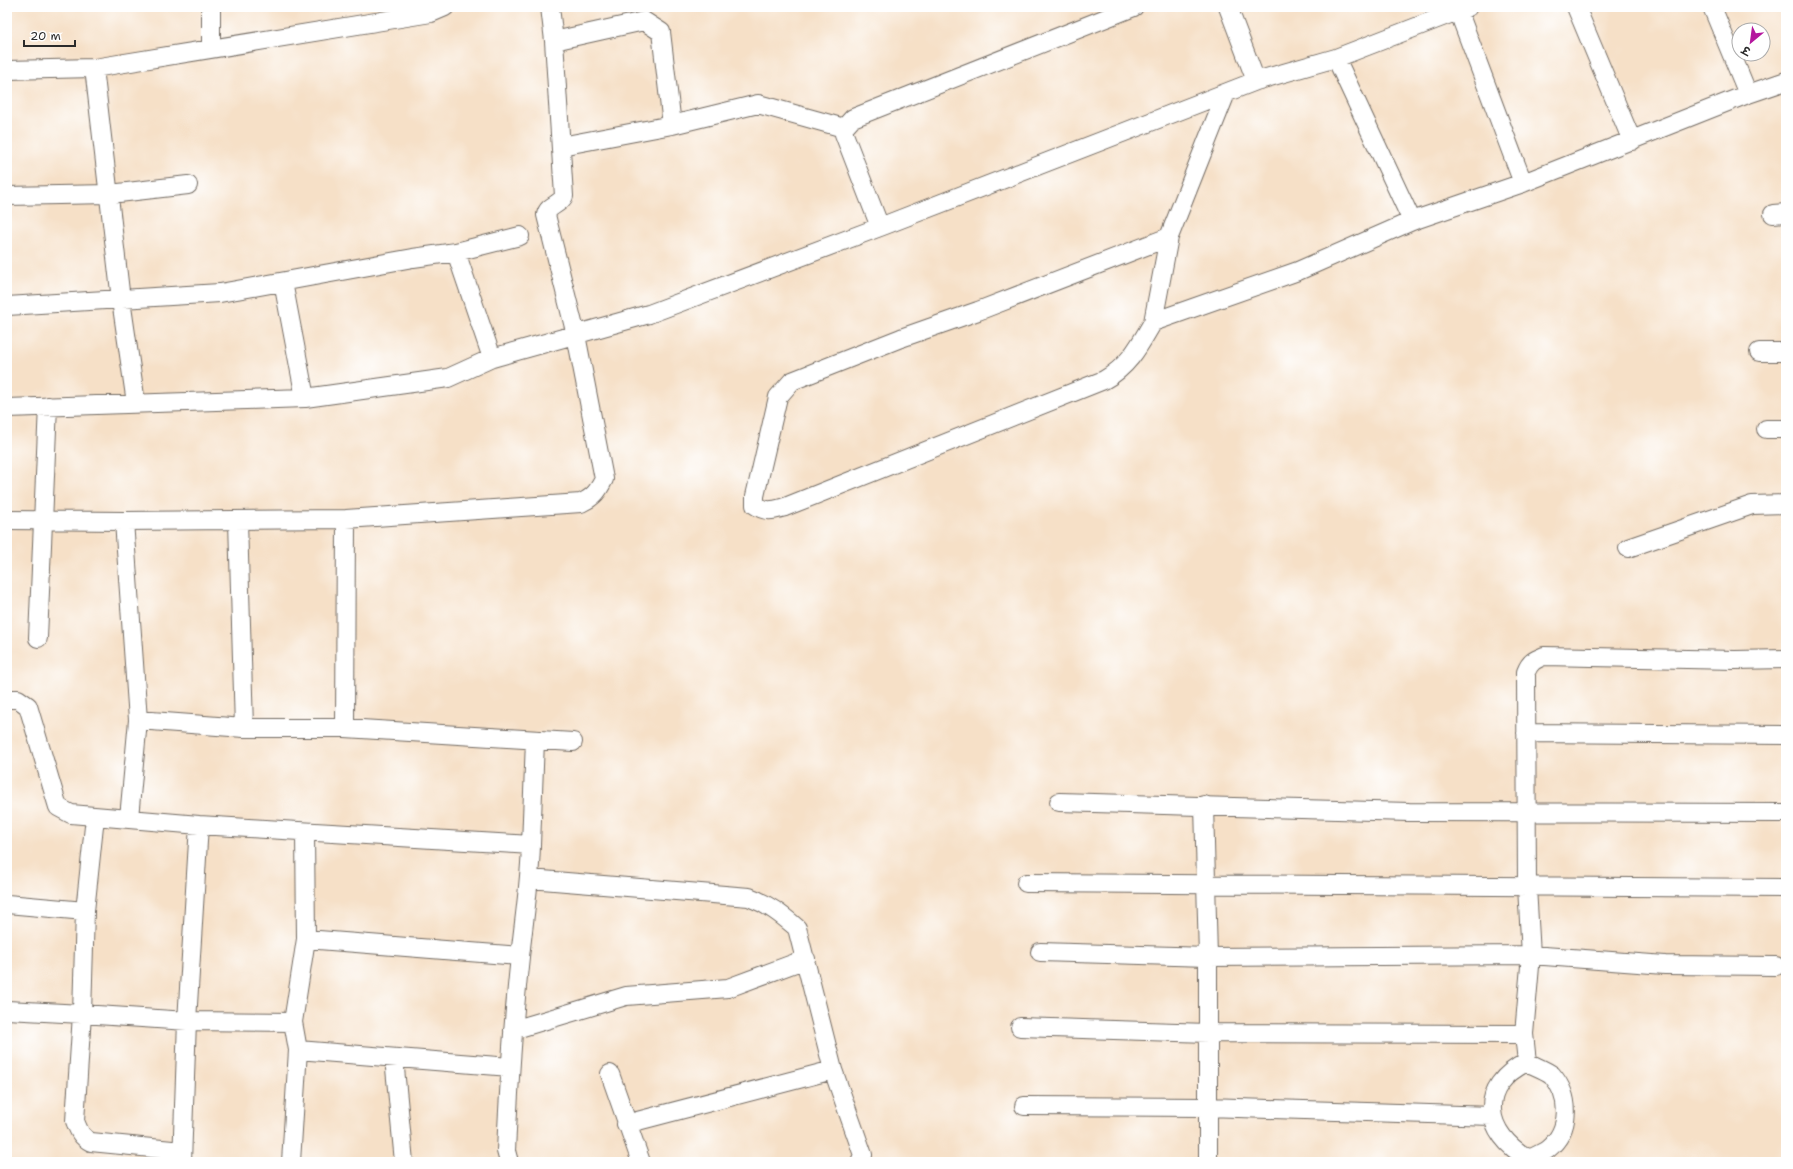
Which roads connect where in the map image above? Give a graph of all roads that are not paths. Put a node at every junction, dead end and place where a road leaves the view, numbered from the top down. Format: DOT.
graph roads {
  1 [pos="211,7"];
  2 [pos="445,7"];
  3 [pos="550,7"];
  4 [pos="1134,7"];
  5 [pos="1228,7"];
  6 [pos="1576,7"];
  7 [pos="1712,7"];
  8 [pos="1463,9"];
  9 [pos="554,41"];
  10 [pos="211,49"];
  11 [pos="1336,58"];
  12 [pos="94,68"];
  13 [pos="7,70"];
  14 [pos="1256,81"];
  15 [pos="1786,81"];
  16 [pos="1226,93"];
  17 [pos="1748,94"];
  18 [pos="672,125"];
  19 [pos="844,128"];
  20 [pos="1632,141"];
  21 [pos="561,146"];
  22 [pos="1523,183"];
  23 [pos="188,185"];
  24 [pos="110,194"];
  25 [pos="7,196"];
  26 [pos="1412,221"];
  27 [pos="880,227"];
  28 [pos="520,236"];
  29 [pos="1169,237"];
  30 [pos="456,252"];
  31 [pos="283,282"];
  32 [pos="121,300"];
  33 [pos="7,306"];
  34 [pos="1153,322"];
  35 [pos="576,335"];
  36 [pos="1759,352"];
  37 [pos="1786,352"];
  38 [pos="492,358"];
  39 [pos="304,398"];
  40 [pos="136,403"];
  41 [pos="48,406"];
  42 [pos="7,408"];
  43 [pos="1766,429"];
  44 [pos="1786,429"];
  45 [pos="1786,504"];
  46 [pos="346,519"];
  47 [pos="7,520"];
  48 [pos="45,520"];
  49 [pos="238,520"];
  50 [pos="124,521"];
  51 [pos="1628,548"];
  52 [pos="38,638"];
  53 [pos="1786,659"];
  54 [pos="7,699"];
  55 [pos="138,720"];
  56 [pos="244,728"];
  57 [pos="345,728"];
  58 [pos="1526,733"];
  59 [pos="1786,735"];
  60 [pos="535,740"];
  61 [pos="573,742"];
  62 [pos="1059,802"];
  63 [pos="1204,805"];
  64 [pos="1528,811"];
  65 [pos="1786,813"];
  66 [pos="95,817"];
  67 [pos="129,818"];
  68 [pos="199,825"];
  69 [pos="306,832"];
  70 [pos="531,845"];
  71 [pos="530,879"];
  72 [pos="1026,883"];
  73 [pos="1207,885"];
  74 [pos="1528,887"];
  75 [pos="1786,888"];
  76 [pos="7,904"];
  77 [pos="85,911"];
  78 [pos="306,939"];
  79 [pos="1040,952"];
  80 [pos="1531,955"];
  81 [pos="520,956"];
  82 [pos="1208,957"];
  83 [pos="806,958"];
  84 [pos="1776,966"];
  85 [pos="7,1010"];
  86 [pos="82,1014"];
  87 [pos="187,1021"];
  88 [pos="293,1022"];
  89 [pos="1020,1027"];
  90 [pos="513,1030"];
  91 [pos="1208,1033"];
  92 [pos="1524,1034"];
  93 [pos="298,1050"];
  94 [pos="394,1058"];
  95 [pos="1527,1062"];
  96 [pos="510,1067"];
  97 [pos="833,1070"];
  98 [pos="610,1074"];
  99 [pos="1024,1106"];
  100 [pos="1206,1107"];
  101 [pos="1492,1116"];
  102 [pos="626,1124"];
  103 [pos="182,1157"];
  104 [pos="1529,1160"];
  105 [pos="291,1162"];
  106 [pos="404,1162"];
  107 [pos="509,1162"];
  108 [pos="641,1162"];
  109 [pos="860,1162"];
  110 [pos="1208,1162"];
  1 -- 10 [label="street"];
  2 -- 10 [label="street"];
  3 -- 9 [label="street"];
  4 -- 19 [label="street"];
  5 -- 14 [label="street"];
  6 -- 20 [label="street"];
  7 -- 17 [label="street"];
  8 -- 11 [label="street"];
  8 -- 22 [label="street"];
  9 -- 18 [label="street"];
  9 -- 21 [label="street"];
  10 -- 12 [label="street"];
  11 -- 14 [label="street"];
  11 -- 26 [label="street"];
  12 -- 13 [label="street"];
  12 -- 24 [label="street"];
  14 -- 16 [label="street"];
  15 -- 17 [label="street"];
  16 -- 27 [label="street"];
  16 -- 29 [label="street"];
  17 -- 20 [label="street"];
  18 -- 19 [label="street"];
  18 -- 21 [label="street"];
  19 -- 27 [label="street"];
  20 -- 22 [label="street"];
  21 -- 35 [label="street"];
  22 -- 26 [label="street"];
  23 -- 24 [label="street"];
  24 -- 25 [label="street"];
  24 -- 32 [label="street"];
  26 -- 34 [label="street"];
  27 -- 35 [label="street"];
  28 -- 30 [label="street"];
  29 -- 34 [label="street"];
  29 -- 34 [label="street"];
  30 -- 31 [label="street"];
  30 -- 38 [label="street"];
  31 -- 32 [label="street"];
  31 -- 39 [label="street"];
  32 -- 33 [label="street"];
  32 -- 40 [label="street"];
  35 -- 38 [label="street"];
  35 -- 46 [label="street"];
  36 -- 37 [label="street"];
  38 -- 39 [label="street"];
  39 -- 40 [label="street"];
  40 -- 41 [label="street"];
  41 -- 42 [label="street"];
  41 -- 48 [label="street"];
  43 -- 44 [label="street"];
  45 -- 51 [label="street"];
  46 -- 49 [label="street"];
  46 -- 57 [label="street"];
  47 -- 48 [label="street"];
  48 -- 50 [label="street"];
  48 -- 52 [label="street"];
  49 -- 50 [label="street"];
  49 -- 56 [label="street"];
  50 -- 55 [label="street"];
  53 -- 58 [label="street"];
  54 -- 66 [label="street"];
  55 -- 56 [label="street"];
  55 -- 67 [label="street"];
  56 -- 57 [label="street"];
  57 -- 60 [label="street"];
  58 -- 59 [label="street"];
  58 -- 64 [label="street"];
  60 -- 61 [label="street"];
  60 -- 70 [label="street"];
  62 -- 63 [label="street"];
  63 -- 64 [label="street"];
  63 -- 73 [label="street"];
  64 -- 65 [label="street"];
  64 -- 74 [label="street"];
  66 -- 67 [label="street"];
  66 -- 77 [label="street"];
  67 -- 68 [label="street"];
  68 -- 69 [label="street"];
  68 -- 87 [label="street"];
  69 -- 70 [label="street"];
  69 -- 78 [label="street"];
  70 -- 71 [label="street"];
  71 -- 81 [label="street"];
  71 -- 83 [label="street"];
  72 -- 73 [label="street"];
  73 -- 74 [label="street"];
  73 -- 82 [label="street"];
  74 -- 75 [label="street"];
  74 -- 80 [label="street"];
  76 -- 77 [label="street"];
  77 -- 86 [label="street"];
  78 -- 81 [label="street"];
  78 -- 88 [label="street"];
  79 -- 82 [label="street"];
  80 -- 82 [label="street"];
  80 -- 84 [label="street"];
  80 -- 92 [label="street"];
  81 -- 90 [label="street"];
  82 -- 91 [label="street"];
  83 -- 90 [label="street"];
  83 -- 97 [label="street"];
  85 -- 86 [label="street"];
  86 -- 87 [label="street"];
  86 -- 103 [label="street"];
  87 -- 88 [label="street"];
  87 -- 103 [label="street"];
  88 -- 93 [label="street"];
  89 -- 91 [label="street"];
  90 -- 96 [label="street"];
  91 -- 92 [label="street"];
  91 -- 100 [label="street"];
  92 -- 95 [label="street"];
  93 -- 94 [label="street"];
  93 -- 105 [label="street"];
  94 -- 96 [label="street"];
  94 -- 106 [label="street"];
  95 -- 101 [label="street"];
  95 -- 104 [label="street"];
  96 -- 107 [label="street"];
  97 -- 102 [label="street"];
  97 -- 109 [label="street"];
  98 -- 102 [label="street"];
  99 -- 100 [label="street"];
  100 -- 101 [label="street"];
  100 -- 110 [label="street"];
  101 -- 104 [label="street"];
  102 -- 108 [label="street"];
}
